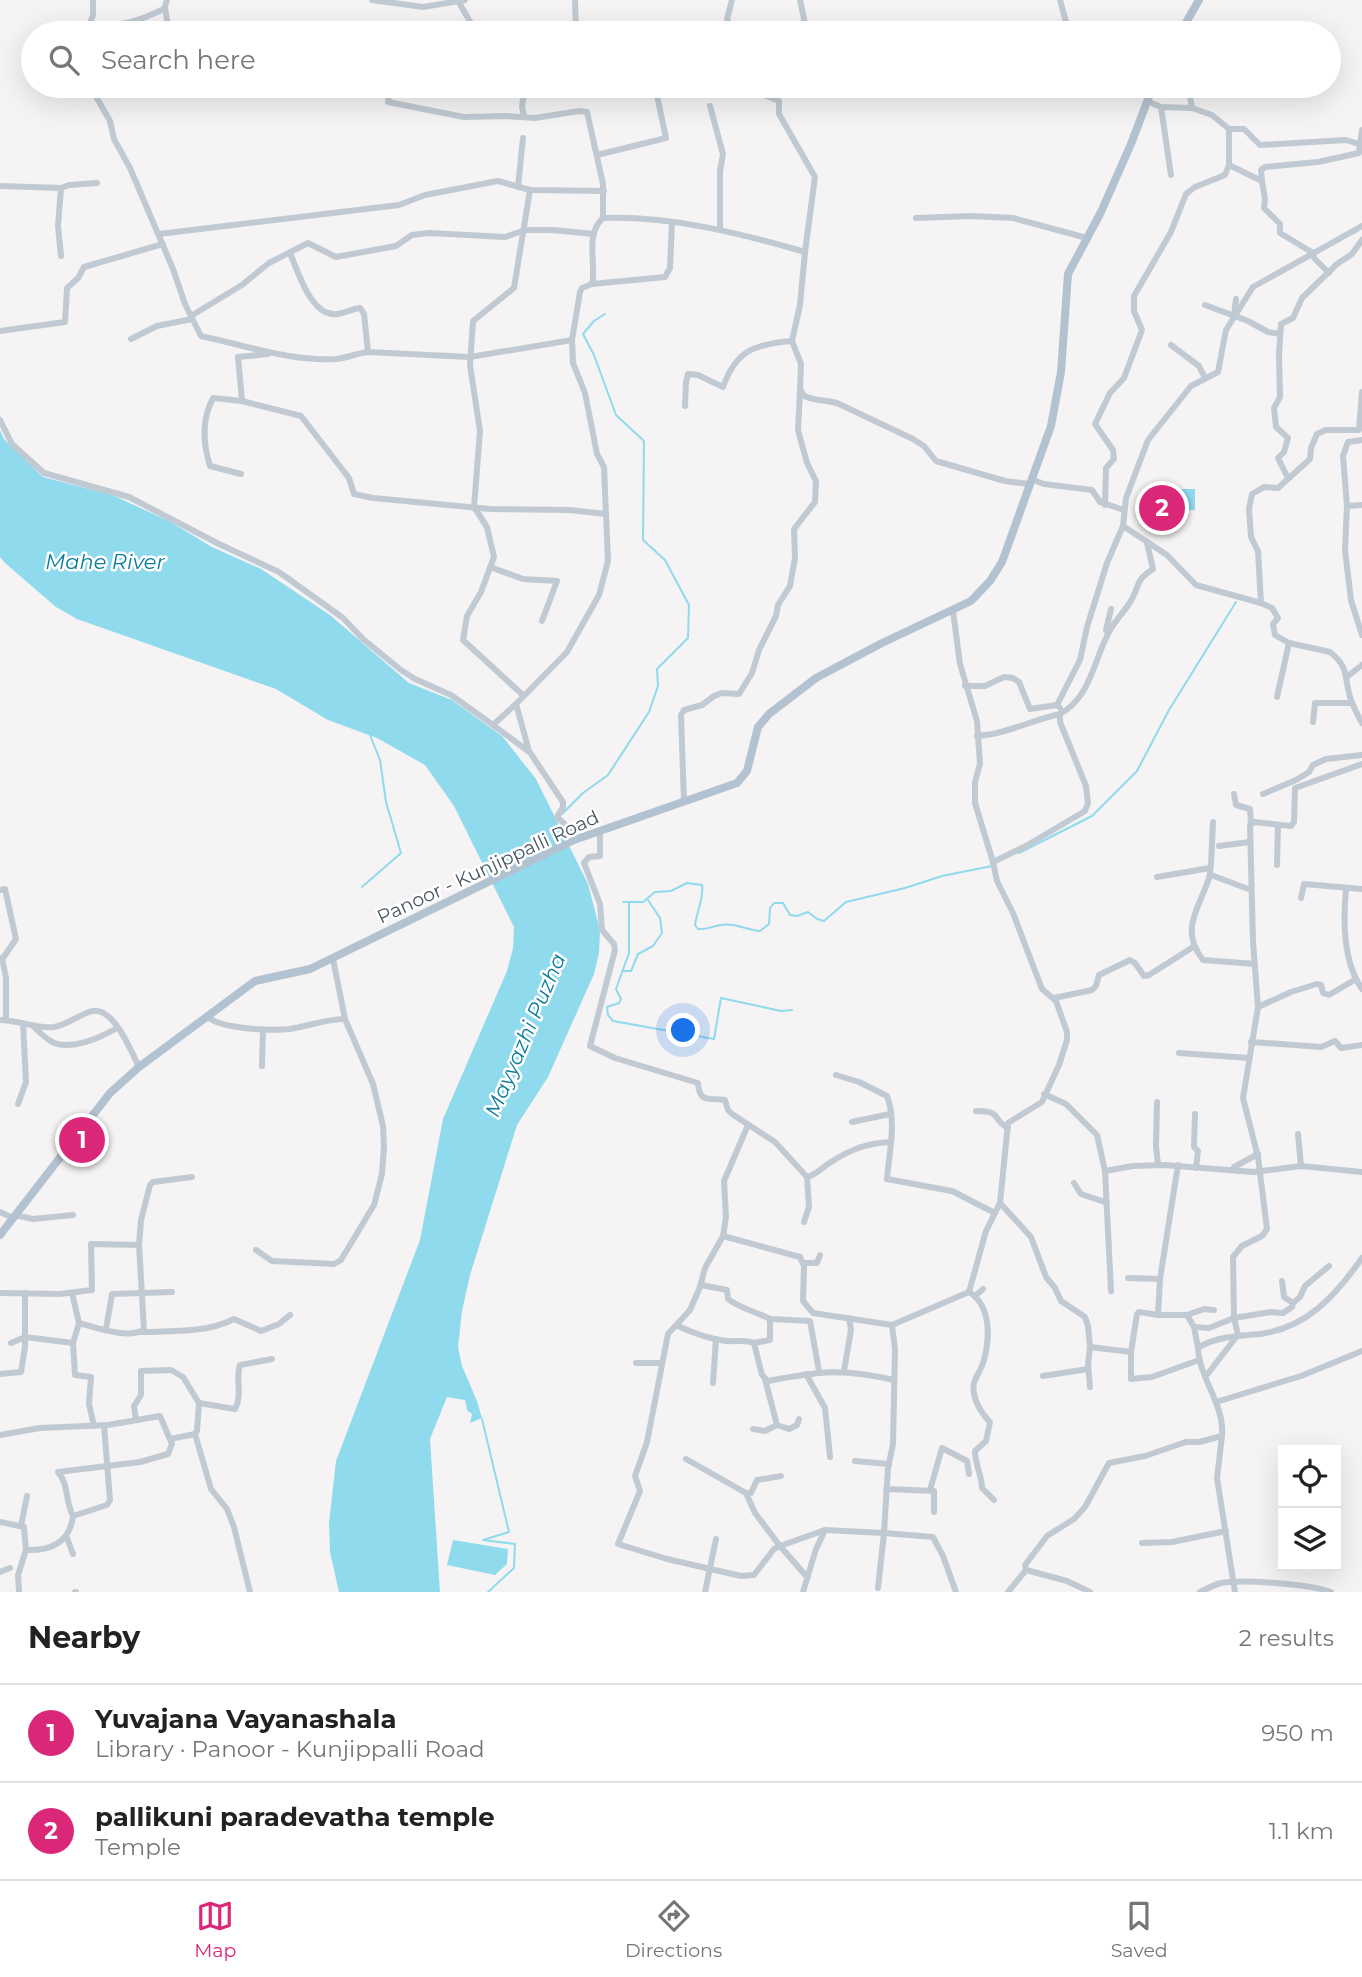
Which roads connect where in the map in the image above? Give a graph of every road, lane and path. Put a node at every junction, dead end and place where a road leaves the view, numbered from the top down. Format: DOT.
graph roads {
  1 [pos="93,0"];
  2 [pos="372,0"];
  3 [pos="575,0"];
  4 [pos="732,0"];
  5 [pos="800,0"];
  6 [pos="1060,0"];
  7 [pos="1199,0"];
  8 [pos="461,1"];
  9 [pos="166,4"];
  10 [pos="91,21"];
  11 [pos="139,21"];
  12 [pos="470,21"];
  13 [pos="576,21"];
  14 [pos="728,21"];
  15 [pos="804,21"];
  16 [pos="1066,21"];
  17 [pos="1187,21"];
  18 [pos="97,98"];
  19 [pos="388,98"];
  20 [pos="523,98"];
  21 [pos="658,98"];
  22 [pos="770,98"];
  23 [pos="1148,98"];
  24 [pos="1190,98"];
  25 [pos="1147,101"];
  26 [pos="710,106"];
  27 [pos="1161,107"];
  28 [pos="1192,108"];
  29 [pos="524,116"];
  30 [pos="1230,129"];
  31 [pos="1362,130"];
  32 [pos="523,138"];
  33 [pos="1361,145"];
  34 [pos="1359,153"];
  35 [pos="597,155"];
  36 [pos="1362,161"];
  37 [pos="1229,164"];
  38 [pos="1171,175"];
  39 [pos="1262,181"];
  40 [pos="97,183"];
  41 [pos="0,186"];
  42 [pos="518,187"];
  43 [pos="61,188"];
  44 [pos="530,190"];
  45 [pos="604,191"];
  46 [pos="603,218"];
  47 [pos="916,218"];
  48 [pos="672,223"];
  49 [pos="1362,226"];
  50 [pos="720,228"];
  51 [pos="525,230"];
  52 [pos="159,234"];
  53 [pos="594,234"];
  54 [pos="1087,238"];
  55 [pos="1362,240"];
  56 [pos="163,244"];
  57 [pos="804,251"];
  58 [pos="290,253"];
  59 [pos="1313,253"];
  60 [pos="61,256"];
  61 [pos="1329,273"];
  62 [pos="592,284"];
  63 [pos="1236,299"];
  64 [pos="1205,305"];
  65 [pos="192,317"];
  66 [pos="1234,317"];
  67 [pos="0,331"];
  68 [pos="1280,334"];
  69 [pos="131,339"];
  70 [pos="572,340"];
  71 [pos="792,341"];
  72 [pos="1171,345"];
  73 [pos="368,352"];
  74 [pos="271,354"];
  75 [pos="471,357"];
  76 [pos="1205,378"];
  77 [pos="800,392"];
  78 [pos="1362,392"];
  79 [pos="242,401"];
  80 [pos="685,405"];
  81 [pos="0,420"];
  82 [pos="1362,440"];
  83 [pos="241,474"];
  84 [pos="1288,478"];
  85 [pos="1030,482"];
  86 [pos="1105,505"];
  87 [pos="1362,505"];
  88 [pos="1347,506"];
  89 [pos="474,507"];
  90 [pos="1124,510"];
  91 [pos="606,514"];
  92 [pos="1123,526"];
  93 [pos="1147,543"];
  94 [pos="490,567"];
  95 [pos="1362,596"];
  96 [pos="1351,600"];
  97 [pos="1261,603"];
  98 [pos="1111,609"];
  99 [pos="953,611"];
  100 [pos="542,621"];
  101 [pos="1108,633"];
  102 [pos="1362,635"];
  103 [pos="1289,643"];
  104 [pos="1362,664"];
  105 [pos="1348,676"];
  106 [pos="965,686"];
  107 [pos="524,696"];
  108 [pos="1277,698"];
  109 [pos="1352,703"];
  110 [pos="516,704"];
  111 [pos="1057,705"];
  112 [pos="1062,713"];
  113 [pos="1313,722"];
  114 [pos="1362,723"];
  115 [pos="493,724"];
  116 [pos="977,736"];
  117 [pos="529,751"];
  118 [pos="1362,755"];
  119 [pos="1362,764"];
  120 [pos="1234,794"];
  121 [pos="1263,794"];
  122 [pos="684,801"];
  123 [pos="1213,822"];
  124 [pos="1251,822"];
  125 [pos="1278,825"];
  126 [pos="600,830"];
  127 [pos="574,840"];
  128 [pos="1250,842"];
  129 [pos="1219,846"];
  130 [pos="993,864"];
  131 [pos="1277,864"];
  132 [pos="1210,871"];
  133 [pos="1157,877"];
  134 [pos="1346,889"];
  135 [pos="1362,889"];
  136 [pos="0,890"];
  137 [pos="1251,890"];
  138 [pos="1301,898"];
  139 [pos="1193,947"];
  140 [pos="1,958"];
  141 [pos="332,959"];
  142 [pos="1255,964"];
  143 [pos="1356,979"];
  144 [pos="1362,989"];
  145 [pos="1054,998"];
  146 [pos="1258,1007"];
  147 [pos="208,1017"];
  148 [pos="345,1019"];
  149 [pos="3,1020"];
  150 [pos="23,1023"];
  151 [pos="32,1025"];
  152 [pos="117,1028"];
  153 [pos="262,1029"];
  154 [pos="1251,1042"];
  155 [pos="1362,1045"];
  156 [pos="1179,1053"];
  157 [pos="1249,1058"];
  158 [pos="262,1066"];
  159 [pos="139,1067"];
  160 [pos="836,1075"];
  161 [pos="1044,1094"];
  162 [pos="1157,1102"];
  163 [pos="18,1104"];
  164 [pos="976,1111"];
  165 [pos="890,1114"];
  166 [pos="1195,1114"];
  167 [pos="852,1122"];
  168 [pos="748,1125"];
  169 [pos="1008,1128"];
  170 [pos="1298,1133"];
  171 [pos="891,1142"];
  172 [pos="1258,1154"];
  173 [pos="1158,1165"];
  174 [pos="1178,1166"];
  175 [pos="1301,1166"];
  176 [pos="1196,1168"];
  177 [pos="1105,1171"];
  178 [pos="1238,1171"];
  179 [pos="1260,1171"];
  180 [pos="1362,1172"];
  181 [pos="192,1177"];
  182 [pos="807,1177"];
  183 [pos="1074,1183"];
  184 [pos="1105,1202"];
  185 [pos="1000,1203"];
  186 [pos="0,1212"];
  187 [pos="995,1213"];
  188 [pos="73,1215"];
  189 [pos="14,1216"];
  190 [pos="804,1222"];
  191 [pos="0,1235"];
  192 [pos="723,1236"];
  193 [pos="139,1245"];
  194 [pos="256,1250"];
  195 [pos="820,1255"];
  196 [pos="1362,1258"];
  197 [pos="803,1263"];
  198 [pos="1329,1266"];
  199 [pos="1128,1278"];
  200 [pos="1160,1279"];
  201 [pos="1282,1281"];
  202 [pos="701,1285"];
  203 [pos="983,1289"];
  204 [pos="143,1292"];
  205 [pos="172,1292"];
  206 [pos="1111,1292"];
  207 [pos="0,1293"];
  208 [pos="25,1293"];
  209 [pos="72,1293"];
  210 [pos="972,1294"];
  211 [pos="1293,1303"];
  212 [pos="1214,1310"];
  213 [pos="290,1315"];
  214 [pos="1158,1315"];
  215 [pos="1187,1315"];
  216 [pos="849,1318"];
  217 [pos="1234,1318"];
  218 [pos="771,1319"];
  219 [pos="79,1323"];
  220 [pos="892,1325"];
  221 [pos="678,1326"];
  222 [pos="1194,1327"];
  223 [pos="106,1329"];
  224 [pos="141,1332"];
  225 [pos="1238,1335"];
  226 [pos="25,1337"];
  227 [pos="716,1339"];
  228 [pos="11,1343"];
  229 [pos="73,1343"];
  230 [pos="754,1343"];
  231 [pos="1090,1347"];
  232 [pos="1198,1348"];
  233 [pos="1362,1351"];
  234 [pos="1131,1352"];
  235 [pos="272,1359"];
  236 [pos="1199,1360"];
  237 [pos="636,1363"];
  238 [pos="661,1363"];
  239 [pos="1088,1369"];
  240 [pos="820,1371"];
  241 [pos="844,1371"];
  242 [pos="0,1374"];
  243 [pos="806,1374"];
  244 [pos="1043,1376"];
  245 [pos="1206,1376"];
  246 [pos="765,1379"];
  247 [pos="894,1380"];
  248 [pos="713,1383"];
  249 [pos="1090,1387"];
  250 [pos="1216,1402"];
  251 [pos="199,1403"];
  252 [pos="799,1419"];
  253 [pos="136,1420"];
  254 [pos="104,1425"];
  255 [pos="777,1425"];
  256 [pos="94,1426"];
  257 [pos="753,1429"];
  258 [pos="195,1434"];
  259 [pos="0,1435"];
  260 [pos="1222,1436"];
  261 [pos="170,1439"];
  262 [pos="830,1457"];
  263 [pos="686,1459"];
  264 [pos="855,1461"];
  265 [pos="889,1464"];
  266 [pos="107,1465"];
  267 [pos="969,1474"];
  268 [pos="781,1476"];
  269 [pos="886,1489"];
  270 [pos="930,1490"];
  271 [pos="746,1493"];
  272 [pos="27,1496"];
  273 [pos="994,1500"];
  274 [pos="934,1512"];
  275 [pos="73,1516"];
  276 [pos="0,1522"];
  277 [pos="21,1526"];
  278 [pos="825,1530"];
  279 [pos="1226,1531"];
  280 [pos="884,1533"];
  281 [pos="67,1538"];
  282 [pos="716,1539"];
  283 [pos="1142,1543"];
  284 [pos="780,1546"];
  285 [pos="26,1550"];
  286 [pos="73,1554"];
  287 [pos="10,1568"];
  288 [pos="709,1568"];
  289 [pos="1027,1570"];
  290 [pos="0,1572"];
  291 [pos="807,1577"];
  292 [pos="1234,1583"];
  293 [pos="878,1588"];
  294 [pos="19,1592"];
  295 [pos="250,1592"];
  296 [pos="705,1592"];
  297 [pos="803,1592"];
  298 [pos="957,1592"];
  299 [pos="1007,1592"];
  300 [pos="1090,1592"];
  301 [pos="1200,1592"];
  302 [pos="1235,1592"];
  303 [pos="1331,1592"];
  1 -- 10 [label="street"];
  2 -- 8 [label="street"];
  3 -- 13 [label="street"];
  4 -- 14 [label="street"];
  5 -- 15 [label="street"];
  6 -- 16 [label="street"];
  7 -- 17 [label="main road"];
  8 -- 12 [label="street"];
  9 -- 11 [label="street"];
  18 -- 52 [label="street"];
  19 -- 29 [label="street"];
  20 -- 29 [label="street"];
  21 -- 35 [label="street"];
  22 -- 57 [label="street"];
  23 -- 25 [label="main road, Panoor - Kunjippalli Road"];
  24 -- 28 [label="street"];
  25 -- 27 [label="street"];
  25 -- 54 [label="main road, Panoor - Kunjippalli Road"];
  26 -- 50 [label="street"];
  27 -- 28 [label="street"];
  27 -- 38 [label="street"];
  28 -- 30 [label="street"];
  29 -- 35 [label="street"];
  30 -- 33 [label="street"];
  30 -- 37 [label="street"];
  31 -- 33 [label="street"];
  32 -- 42 [label="street"];
  33 -- 34 [label="street"];
  34 -- 36 [label="street"];
  34 -- 39 [label="street"];
  35 -- 45 [label="street"];
  37 -- 39 [label="street"];
  37 -- 86 [label="street"];
  39 -- 59 [label="street"];
  40 -- 43 [label="street"];
  41 -- 43 [label="street"];
  42 -- 44 [label="street"];
  42 -- 52 [label="street"];
  43 -- 60 [label="street"];
  44 -- 45 [label="street"];
  44 -- 51 [label="street"];
  45 -- 46 [label="street"];
  46 -- 48 [label="street"];
  46 -- 53 [label="street"];
  47 -- 54 [label="street"];
  48 -- 50 [label="street"];
  48 -- 62 [label="street"];
  49 -- 59 [label="street"];
  50 -- 57 [label="street"];
  51 -- 53 [label="street"];
  51 -- 58 [label="street"];
  51 -- 75 [label="street"];
  52 -- 56 [label="street"];
  53 -- 62 [label="street"];
  54 -- 85 [label="main road, Panoor - Kunjippalli Road"];
  55 -- 61 [label="street"];
  56 -- 65 [label="street"];
  56 -- 67 [label="street"];
  57 -- 71 [label="street"];
  58 -- 65 [label="street"];
  58 -- 73 [label="street"];
  59 -- 61 [label="street"];
  59 -- 66 [label="street"];
  61 -- 68 [label="street"];
  62 -- 70 [label="street"];
  63 -- 66 [label="street"];
  64 -- 66 [label="street"];
  65 -- 69 [label="street"];
  65 -- 74 [label="street"];
  66 -- 68 [label="street"];
  66 -- 76 [label="street"];
  68 -- 84 [label="street"];
  70 -- 75 [label="street"];
  70 -- 91 [label="street"];
  71 -- 77 [label="street"];
  71 -- 80 [label="street"];
  72 -- 76 [label="street"];
  73 -- 74 [label="street"];
  73 -- 75 [label="street"];
  74 -- 79 [label="street"];
  75 -- 89 [label="street"];
  76 -- 90 [label="street"];
  77 -- 85 [label="street"];
  77 -- 122 [label="street"];
  78 -- 84 [label="street"];
  79 -- 83 [label="street"];
  79 -- 89 [label="street"];
  81 -- 115 [label="street"];
  82 -- 88 [label="street"];
  84 -- 97 [label="street"];
  85 -- 86 [label="street"];
  85 -- 99 [label="main road, Panoor - Kunjippalli Road"];
  86 -- 90 [label="street"];
  87 -- 88 [label="street"];
  88 -- 96 [label="street"];
  89 -- 91 [label="street"];
  89 -- 94 [label="street"];
  90 -- 92 [label="street"];
  91 -- 107 [label="street"];
  92 -- 93 [label="street"];
  92 -- 111 [label="street"];
  93 -- 97 [label="street"];
  93 -- 101 [label="street"];
  94 -- 100 [label="street"];
  94 -- 107 [label="street"];
  95 -- 96 [label="street"];
  96 -- 102 [label="street"];
  97 -- 103 [label="street"];
  98 -- 101 [label="street"];
  99 -- 106 [label="street"];
  99 -- 122 [label="main road, Panoor - Kunjippalli Road"];
  101 -- 112 [label="street"];
  103 -- 105 [label="street"];
  103 -- 108 [label="street"];
  104 -- 105 [label="street"];
  105 -- 109 [label="street"];
  106 -- 111 [label="street"];
  106 -- 116 [label="street"];
  107 -- 110 [label="street"];
  109 -- 113 [label="street"];
  109 -- 114 [label="street"];
  110 -- 115 [label="street"];
  110 -- 117 [label="street"];
  111 -- 112 [label="street"];
  112 -- 116 [label="street"];
  112 -- 130 [label="street"];
  115 -- 117 [label="street"];
  116 -- 130 [label="street"];
  117 -- 127 [label="street"];
  118 -- 121 [label="street"];
  119 -- 125 [label="street"];
  120 -- 124 [label="street"];
  122 -- 126 [label="main road, Panoor - Kunjippalli Road"];
  123 -- 132 [label="street"];
  124 -- 125 [label="street"];
  124 -- 128 [label="street"];
  125 -- 131 [label="street"];
  126 -- 127 [label="main road, Panoor - Kunjippalli Road"];
  126 -- 168 [label="street"];
  127 -- 141 [label="main road, Panoor - Kunjippalli Road"];
  128 -- 129 [label="street"];
  128 -- 137 [label="street"];
  130 -- 145 [label="street"];
  132 -- 133 [label="street"];
  132 -- 137 [label="street"];
  132 -- 139 [label="street"];
  134 -- 135 [label="street"];
  134 -- 138 [label="street"];
  134 -- 143 [label="street"];
  136 -- 140 [label="street"];
  137 -- 142 [label="street"];
  139 -- 142 [label="street"];
  139 -- 145 [label="street"];
  140 -- 149 [label="street"];
  141 -- 147 [label="main road, Panoor - Kunjippalli Road"];
  141 -- 148 [label="street"];
  142 -- 146 [label="street"];
  143 -- 144 [label="street"];
  143 -- 146 [label="street"];
  145 -- 161 [label="street"];
  146 -- 154 [label="street"];
  147 -- 153 [label="street"];
  147 -- 159 [label="main road, Panoor - Kunjippalli Road"];
  148 -- 153 [label="street"];
  148 -- 194 [label="street"];
  149 -- 150 [label="street"];
  150 -- 151 [label="street"];
  150 -- 163 [label="street"];
  151 -- 152 [label="street"];
  151 -- 152 [label="street"];
  152 -- 159 [label="street"];
  153 -- 158 [label="street"];
  154 -- 155 [label="street"];
  154 -- 157 [label="street"];
  156 -- 157 [label="street"];
  157 -- 172 [label="street"];
  159 -- 189 [label="main road, Panoor - Kunjippalli Road"];
  160 -- 165 [label="street"];
  161 -- 169 [label="street"];
  161 -- 177 [label="street"];
  162 -- 173 [label="street"];
  164 -- 169 [label="street"];
  165 -- 167 [label="street"];
  165 -- 171 [label="street"];
  166 -- 176 [label="street"];
  168 -- 182 [label="street"];
  168 -- 192 [label="street"];
  169 -- 185 [label="street"];
  170 -- 175 [label="street"];
  171 -- 182 [label="street"];
  171 -- 187 [label="street"];
  172 -- 178 [label="street"];
  172 -- 179 [label="street"];
  173 -- 174 [label="street"];
  173 -- 177 [label="street"];
  174 -- 176 [label="street"];
  174 -- 200 [label="street"];
  175 -- 179 [label="street"];
  175 -- 180 [label="street"];
  176 -- 178 [label="street"];
  177 -- 184 [label="street"];
  178 -- 179 [label="street"];
  179 -- 217 [label="street"];
  181 -- 193 [label="street"];
  182 -- 190 [label="street"];
  183 -- 184 [label="street"];
  184 -- 206 [label="street"];
  185 -- 187 [label="street"];
  185 -- 231 [label="street"];
  186 -- 189 [label="street"];
  187 -- 210 [label="street"];
  188 -- 189 [label="street"];
  189 -- 191 [label="main road, Panoor - Kunjippalli Road"];
  192 -- 197 [label="street"];
  192 -- 202 [label="street"];
  193 -- 204 [label="street"];
  193 -- 209 [label="street"];
  195 -- 197 [label="street"];
  196 -- 225 [label="street"];
  197 -- 216 [label="street"];
  198 -- 211 [label="street"];
  199 -- 200 [label="street"];
  200 -- 214 [label="street"];
  201 -- 211 [label="street"];
  202 -- 218 [label="street"];
  202 -- 221 [label="street"];
  203 -- 210 [label="street"];
  204 -- 205 [label="street"];
  204 -- 223 [label="street"];
  204 -- 224 [label="street"];
  207 -- 208 [label="street"];
  208 -- 209 [label="street"];
  208 -- 226 [label="street"];
  209 -- 219 [label="street"];
  210 -- 220 [label="street"];
  210 -- 273 [label="street"];
  211 -- 217 [label="street"];
  212 -- 215 [label="street"];
  213 -- 224 [label="street"];
  214 -- 215 [label="street"];
  214 -- 234 [label="street"];
  215 -- 222 [label="street"];
  216 -- 220 [label="street"];
  216 -- 241 [label="street"];
  217 -- 222 [label="street"];
  217 -- 225 [label="street"];
  218 -- 230 [label="street"];
  218 -- 240 [label="street"];
  219 -- 223 [label="street"];
  219 -- 229 [label="street"];
  220 -- 247 [label="street"];
  221 -- 227 [label="street"];
  221 -- 238 [label="street"];
  222 -- 232 [label="street"];
  223 -- 224 [label="street"];
  225 -- 232 [label="street"];
  225 -- 245 [label="street"];
  226 -- 228 [label="street"];
  226 -- 229 [label="street"];
  226 -- 242 [label="street"];
  227 -- 230 [label="street"];
  227 -- 248 [label="street"];
  229 -- 256 [label="street"];
  230 -- 246 [label="street"];
  231 -- 234 [label="street"];
  231 -- 239 [label="street"];
  232 -- 236 [label="street"];
  233 -- 250 [label="street"];
  234 -- 236 [label="street"];
  235 -- 251 [label="street"];
  236 -- 245 [label="street"];
  237 -- 238 [label="street"];
  238 -- 288 [label="street"];
  239 -- 244 [label="street"];
  239 -- 249 [label="street"];
  240 -- 241 [label="street"];
  240 -- 243 [label="street"];
  241 -- 247 [label="street"];
  243 -- 246 [label="street"];
  243 -- 262 [label="street"];
  245 -- 250 [label="street"];
  246 -- 255 [label="street"];
  247 -- 265 [label="street"];
  250 -- 260 [label="street"];
  251 -- 253 [label="street"];
  251 -- 258 [label="street"];
  252 -- 255 [label="street"];
  253 -- 254 [label="street"];
  253 -- 261 [label="street"];
  254 -- 256 [label="street"];
  254 -- 266 [label="street"];
  255 -- 257 [label="street"];
  256 -- 259 [label="street"];
  258 -- 261 [label="street"];
  258 -- 295 [label="street"];
  260 -- 279 [label="street"];
  260 -- 289 [label="street"];
  261 -- 266 [label="street"];
  263 -- 271 [label="street"];
  264 -- 265 [label="street"];
  265 -- 269 [label="street"];
  266 -- 275 [label="street"];
  266 -- 275 [label="street"];
  267 -- 270 [label="street"];
  268 -- 271 [label="street"];
  269 -- 270 [label="street"];
  269 -- 280 [label="street"];
  270 -- 274 [label="street"];
  271 -- 284 [label="street"];
  272 -- 277 [label="street"];
  275 -- 281 [label="street"];
  276 -- 277 [label="street"];
  277 -- 285 [label="street"];
  278 -- 280 [label="street"];
  278 -- 284 [label="street"];
  278 -- 291 [label="street"];
  279 -- 283 [label="street"];
  279 -- 292 [label="street"];
  280 -- 293 [label="street"];
  280 -- 298 [label="street"];
  281 -- 285 [label="street"];
  281 -- 286 [label="street"];
  282 -- 288 [label="street"];
  284 -- 288 [label="street"];
  284 -- 291 [label="street"];
  285 -- 294 [label="street"];
  287 -- 290 [label="street"];
  288 -- 296 [label="street"];
  289 -- 299 [label="street"];
  289 -- 300 [label="street"];
  291 -- 297 [label="street"];
  292 -- 301 [label="street"];
  292 -- 302 [label="street"];
  292 -- 303 [label="street"];
}
